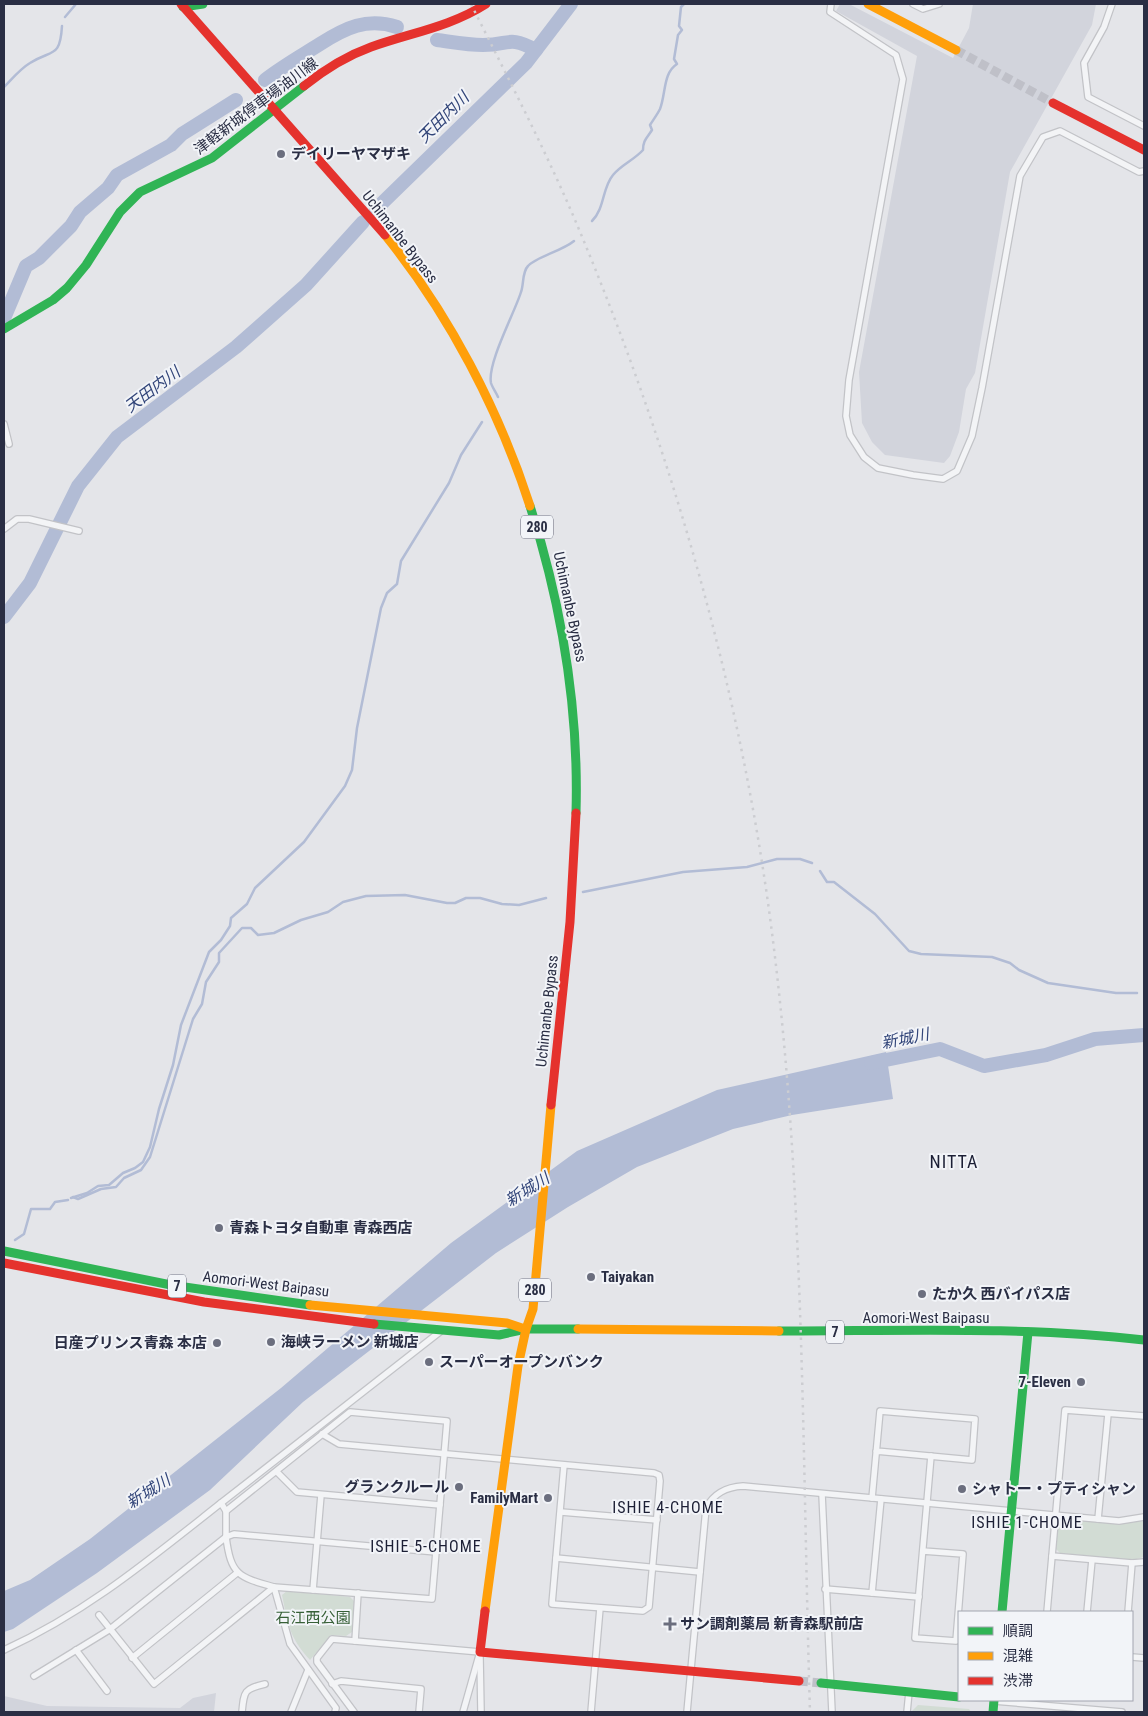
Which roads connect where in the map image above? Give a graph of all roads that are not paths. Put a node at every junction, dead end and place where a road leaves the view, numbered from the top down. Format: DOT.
graph roads {
  1 [pos="203,4"];
  2 [pos="486,4"];
  3 [pos="831,4"];
  4 [pos="868,4"];
  5 [pos="913,4"];
  6 [pos="938,4"];
  7 [pos="1112,4"];
  8 [pos="182,5"];
  9 [pos="956,50"];
  10 [pos="1053,103"];
  11 [pos="272,110"];
  12 [pos="1144,126"];
  13 [pos="1144,150"];
  14 [pos="1144,171"];
  15 [pos="4,329"];
  16 [pos="4,424"];
  17 [pos="9,444"];
  18 [pos="4,529"];
  19 [pos="78,531"];
  20 [pos="4,1251"];
  21 [pos="4,1263"];
  22 [pos="440,1329"];
  23 [pos="526,1329"];
  24 [pos="1028,1332"];
  25 [pos="1144,1340"];
  26 [pos="1108,1414"];
  27 [pos="1144,1416"];
  28 [pos="322,1434"];
  29 [pos="876,1452"];
  30 [pos="445,1454"];
  31 [pos="931,1456"];
  32 [pos="506,1459"];
  33 [pos="564,1465"];
  34 [pos="276,1472"];
  35 [pos="321,1494"];
  36 [pos="822,1494"];
  37 [pos="872,1498"];
  38 [pos="880,1499"];
  39 [pos="221,1503"];
  40 [pos="927,1504"];
  41 [pos="440,1505"];
  42 [pos="226,1511"];
  43 [pos="1011,1511"];
  44 [pos="561,1512"];
  45 [pos="1055,1516"];
  46 [pos="1144,1517"];
  47 [pos="1098,1519"];
  48 [pos="657,1520"];
  49 [pos="226,1537"];
  50 [pos="317,1542"];
  51 [pos="923,1550"];
  52 [pos="436,1552"];
  53 [pos="1052,1556"];
  54 [pos="556,1558"];
  55 [pos="1092,1560"];
  56 [pos="1144,1562"];
  57 [pos="1132,1563"];
  58 [pos="653,1567"];
  59 [pos="700,1572"];
  60 [pos="237,1573"];
  61 [pos="274,1587"];
  62 [pos="825,1589"];
  63 [pos="313,1590"];
  64 [pos="358,1593"];
  65 [pos="872,1593"];
  66 [pos="919,1597"];
  67 [pos="600,1608"];
  68 [pos="958,1611"];
  69 [pos="1002,1611"];
  70 [pos="1046,1611"];
  71 [pos="1087,1611"];
  72 [pos="1128,1611"];
  73 [pos="98,1615"];
  74 [pos="958,1616"];
  75 [pos="110,1630"];
  76 [pos="354,1641"];
  77 [pos="4,1650"];
  78 [pos="76,1650"];
  79 [pos="480,1652"];
  80 [pos="132,1658"];
  81 [pos="595,1662"];
  82 [pos="308,1670"];
  83 [pos="691,1672"];
  84 [pos="34,1676"];
  85 [pos="799,1681"];
  86 [pos="825,1683"];
  87 [pos="265,1684"];
  88 [pos="332,1684"];
  89 [pos="107,1690"];
  90 [pos="909,1692"];
  91 [pos="958,1697"];
  92 [pos="1002,1701"];
  93 [pos="242,1712"];
  94 [pos="291,1712"];
  95 [pos="335,1712"];
  96 [pos="354,1712"];
  97 [pos="419,1712"];
  98 [pos="463,1712"];
  99 [pos="481,1712"];
  100 [pos="591,1712"];
  101 [pos="687,1712"];
  102 [pos="832,1712"];
  103 [pos="907,1712"];
  104 [pos="1122,1712"];
  1 -- 8 [label="main road"];
  2 -- 11 [label="main road, 津軽新城停車場油川線"];
  3 -- 14 [label="street"];
  4 -- 9 [label="main road"];
  5 -- 6 [label="street"];
  7 -- 12 [label="street"];
  8 -- 11 [label="main road, Uchimanbe Bypass / 280"];
  10 -- 13 [label="main road"];
  11 -- 15 [label="main road, 津軽新城停車場油川線"];
  11 -- 23 [label="main road, Uchimanbe Bypass / 280"];
  16 -- 17 [label="street"];
  18 -- 19 [label="street"];
  20 -- 23 [label="main road, Aomori-West Baipasu / 7"];
  21 -- 22 [label="main road, Aomori-West Baipasu / 7"];
  22 -- 23 [label="main road, Aomori-West Baipasu / 7"];
  22 -- 39 [label="street"];
  23 -- 24 [label="main road, Aomori-West Baipasu / 7"];
  23 -- 32 [label="main road, Uchimanbe Bypass"];
  24 -- 25 [label="main road, Aomori-West Baipasu / 7"];
  24 -- 43 [label="main road"];
  26 -- 27 [label="street"];
  26 -- 45 [label="street"];
  26 -- 47 [label="street"];
  28 -- 30 [label="street"];
  28 -- 30 [label="street"];
  28 -- 34 [label="street"];
  29 -- 31 [label="street"];
  29 -- 31 [label="street"];
  29 -- 37 [label="street"];
  30 -- 32 [label="street"];
  30 -- 41 [label="street"];
  31 -- 40 [label="street"];
  32 -- 33 [label="street"];
  32 -- 79 [label="main road, Uchimanbe Bypass"];
  33 -- 44 [label="street"];
  33 -- 48 [label="street"];
  34 -- 35 [label="street"];
  34 -- 42 [label="street"];
  35 -- 41 [label="street"];
  35 -- 50 [label="street"];
  36 -- 37 [label="street"];
  36 -- 59 [label="street"];
  36 -- 62 [label="street"];
  37 -- 38 [label="street"];
  38 -- 40 [label="street"];
  38 -- 65 [label="street"];
  39 -- 42 [label="street"];
  39 -- 77 [label="street"];
  40 -- 43 [label="street"];
  40 -- 51 [label="street"];
  41 -- 52 [label="street"];
  42 -- 49 [label="street"];
  43 -- 45 [label="street"];
  43 -- 69 [label="main road"];
  44 -- 48 [label="street"];
  44 -- 54 [label="street"];
  45 -- 47 [label="street"];
  45 -- 53 [label="street"];
  46 -- 47 [label="street"];
  48 -- 58 [label="street"];
  49 -- 50 [label="street"];
  49 -- 60 [label="street"];
  49 -- 75 [label="street"];
  50 -- 52 [label="street"];
  50 -- 63 [label="street"];
  51 -- 66 [label="street"];
  51 -- 68 [label="street"];
  52 -- 64 [label="street"];
  53 -- 55 [label="street"];
  53 -- 70 [label="street"];
  54 -- 58 [label="street"];
  54 -- 67 [label="street"];
  55 -- 57 [label="street"];
  55 -- 71 [label="street"];
  56 -- 57 [label="street"];
  57 -- 72 [label="street"];
  58 -- 59 [label="street"];
  58 -- 67 [label="street"];
  59 -- 83 [label="street"];
  60 -- 61 [label="street"];
  60 -- 80 [label="street"];
  61 -- 63 [label="street"];
  61 -- 80 [label="street"];
  61 -- 82 [label="street"];
  62 -- 65 [label="street"];
  62 -- 86 [label="street"];
  63 -- 64 [label="street"];
  64 -- 76 [label="street"];
  65 -- 66 [label="street"];
  66 -- 74 [label="street"];
  67 -- 81 [label="street"];
  73 -- 75 [label="street"];
  75 -- 78 [label="street"];
  75 -- 80 [label="street"];
  76 -- 79 [label="street"];
  76 -- 88 [label="street"];
  78 -- 84 [label="street"];
  78 -- 89 [label="street"];
  79 -- 81 [label="main road"];
  79 -- 98 [label="street"];
  79 -- 99 [label="street"];
  81 -- 83 [label="main road"];
  81 -- 100 [label="street"];
  82 -- 94 [label="street"];
  82 -- 95 [label="street"];
  83 -- 85 [label="main road"];
  83 -- 101 [label="street"];
  86 -- 90 [label="main road"];
  86 -- 102 [label="street"];
  87 -- 93 [label="street"];
  88 -- 96 [label="street"];
  88 -- 97 [label="street"];
  90 -- 91 [label="main road"];
  90 -- 103 [label="street"];
  92 -- 104 [label="street"];
}
